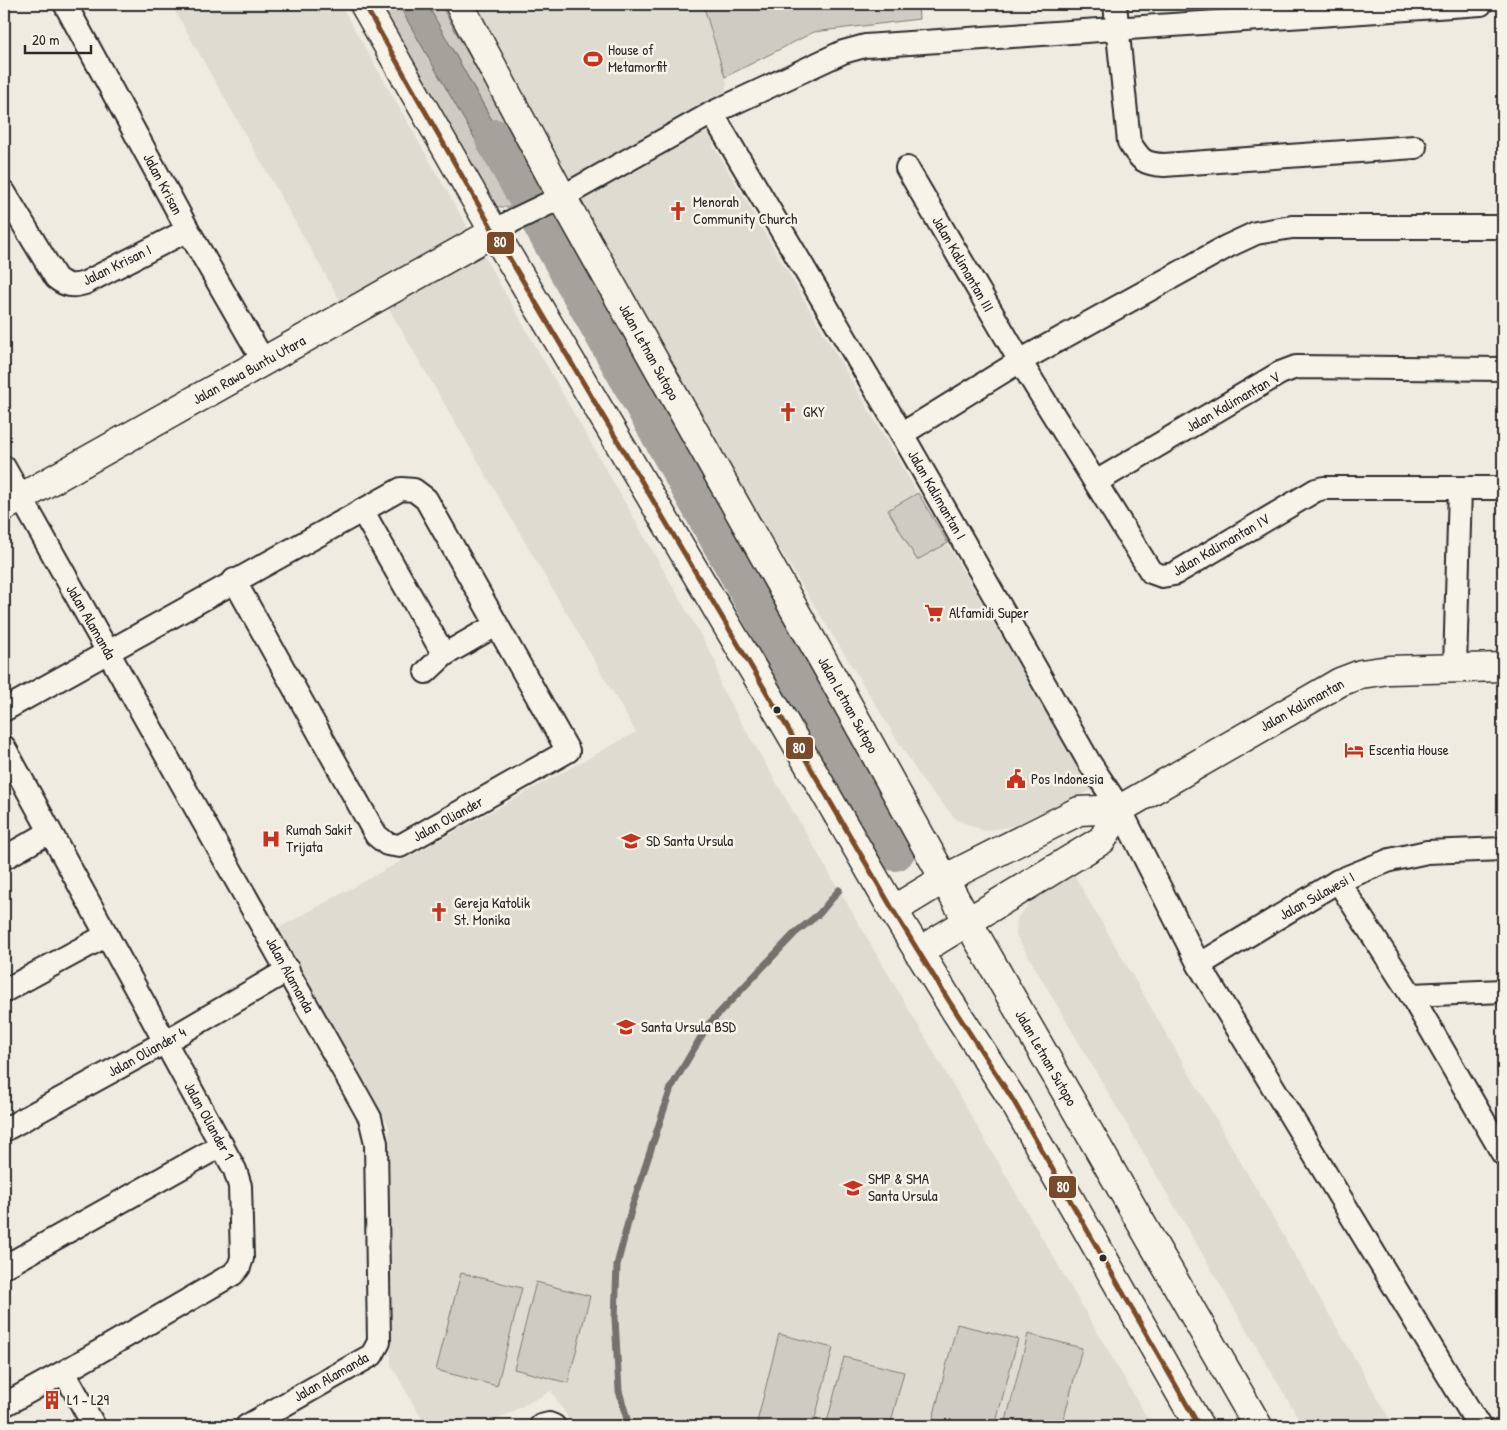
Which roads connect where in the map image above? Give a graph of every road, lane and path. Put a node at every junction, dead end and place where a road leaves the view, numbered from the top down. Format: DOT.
graph roads {
  1 [pos="65,4"];
  2 [pos="364,4"];
  3 [pos="459,4"];
  4 [pos="1115,4"];
  5 [pos="1481,4"];
  6 [pos="1117,29"];
  7 [pos="712,113"];
  8 [pos="1414,147"];
  9 [pos="907,168"];
  10 [pos="4,192"];
  11 [pos="552,202"];
  12 [pos="504,226"];
  13 [pos="1503,227"];
  14 [pos="188,230"];
  15 [pos="1020,361"];
  16 [pos="264,362"];
  17 [pos="1503,368"];
  18 [pos="902,434"];
  19 [pos="4,467"];
  20 [pos="1096,482"];
  21 [pos="1460,488"];
  22 [pos="1503,488"];
  23 [pos="12,503"];
  24 [pos="362,510"];
  25 [pos="234,580"];
  26 [pos="496,624"];
  27 [pos="108,651"];
  28 [pos="444,655"];
  29 [pos="1503,666"];
  30 [pos="1455,668"];
  31 [pos="426,672"];
  32 [pos="4,710"];
  33 [pos="4,747"];
  34 [pos="1120,809"];
  35 [pos="50,832"];
  36 [pos="1503,849"];
  37 [pos="4,858"];
  38 [pos="944,879"];
  39 [pos="1338,881"];
  40 [pos="893,910"];
  41 [pos="968,922"];
  42 [pos="107,935"];
  43 [pos="918,952"];
  44 [pos="1199,965"];
  45 [pos="288,970"];
  46 [pos="4,991"];
  47 [pos="1503,991"];
  48 [pos="1411,996"];
  49 [pos="166,1042"];
  50 [pos="4,1130"];
  51 [pos="222,1145"];
  52 [pos="1503,1154"];
  53 [pos="4,1267"];
  54 [pos="64,1372"];
  55 [pos="4,1405"];
  56 [pos="94,1426"];
  57 [pos="247,1426"];
  58 [pos="542,1426"];
  59 [pos="554,1426"];
  60 [pos="1199,1426"];
  61 [pos="1258,1426"];
  62 [pos="1479,1426"];
  1 -- 14 [label="street, Jalan Krisan"];
  2 -- 12 [label="main road"];
  3 -- 11 [label="main road, Jalan Letnan Sutopo"];
  4 -- 6 [label="street"];
  5 -- 6 [label="street"];
  6 -- 7 [label="street"];
  6 -- 8 [label="street"];
  7 -- 11 [label="street"];
  7 -- 18 [label="street, Jalan Kalimantan I"];
  9 -- 15 [label="street, Jalan Kalimantan III"];
  10 -- 14 [label="street, Jalan Krisan I"];
  11 -- 12 [label="street"];
  11 -- 38 [label="main road, Jalan Letnan Sutopo"];
  12 -- 16 [label="main road, Jalan Rawa Buntu Utara"];
  12 -- 40 [label="main road"];
  13 -- 15 [label="street"];
  14 -- 16 [label="street, Jalan Krisan"];
  15 -- 18 [label="street"];
  15 -- 20 [label="street, Jalan Kalimantan IV"];
  16 -- 23 [label="main road, Jalan Rawa Buntu Utara"];
  17 -- 20 [label="street, Jalan Kalimantan V"];
  18 -- 34 [label="street, Jalan Kalimantan I"];
  19 -- 23 [label="street, Jalan Alamanda"];
  20 -- 21 [label="street, Jalan Kalimantan IV"];
  21 -- 22 [label="street, Jalan Kalimantan IV"];
  21 -- 30 [label="street"];
  23 -- 27 [label="street, Jalan Alamanda"];
  24 -- 25 [label="street, Jalan Oliander"];
  24 -- 26 [label="street, Jalan Oliander"];
  24 -- 28 [label="street"];
  25 -- 26 [label="street, Jalan Oliander"];
  25 -- 27 [label="street, Jalan Oliander"];
  26 -- 28 [label="street"];
  27 -- 32 [label="street, Jalan Oliander"];
  27 -- 45 [label="street, Jalan Alamanda"];
  28 -- 31 [label="street"];
  29 -- 30 [label="main road, Jalan Kalimantan"];
  30 -- 34 [label="main road, Jalan Kalimantan"];
  33 -- 35 [label="street, Jalan Oliander 1"];
  34 -- 38 [label="main road, Jalan Kalimantan"];
  34 -- 41 [label="main road"];
  34 -- 44 [label="street, Jalan Kalimantan I"];
  35 -- 37 [label="street"];
  35 -- 42 [label="street, Jalan Oliander 1"];
  36 -- 39 [label="street, Jalan Sulawesi I"];
  38 -- 40 [label="main road, Jalan Kalimantan"];
  38 -- 41 [label="main road, Jalan Letnan Sutopo"];
  39 -- 44 [label="street, Jalan Sulawesi I"];
  39 -- 48 [label="street"];
  40 -- 43 [label="main road"];
  41 -- 43 [label="main road"];
  41 -- 61 [label="main road, Jalan Letnan Sutopo"];
  42 -- 46 [label="street"];
  42 -- 49 [label="street, Jalan Oliander 1"];
  43 -- 60 [label="main road"];
  44 -- 62 [label="street, Jalan Kalimantan I"];
  45 -- 49 [label="street, Jalan Oliander 4"];
  45 -- 57 [label="street, Jalan Alamanda"];
  47 -- 48 [label="street"];
  48 -- 52 [label="street"];
  49 -- 50 [label="street, Jalan Oliander 4"];
  49 -- 51 [label="street, Jalan Oliander 1"];
  51 -- 53 [label="street"];
  51 -- 54 [label="street, Jalan Oliander 1"];
  54 -- 55 [label="street, Jalan Oliander 1"];
  54 -- 56 [label="street"];
  58 -- 59 [label="street"];
}
